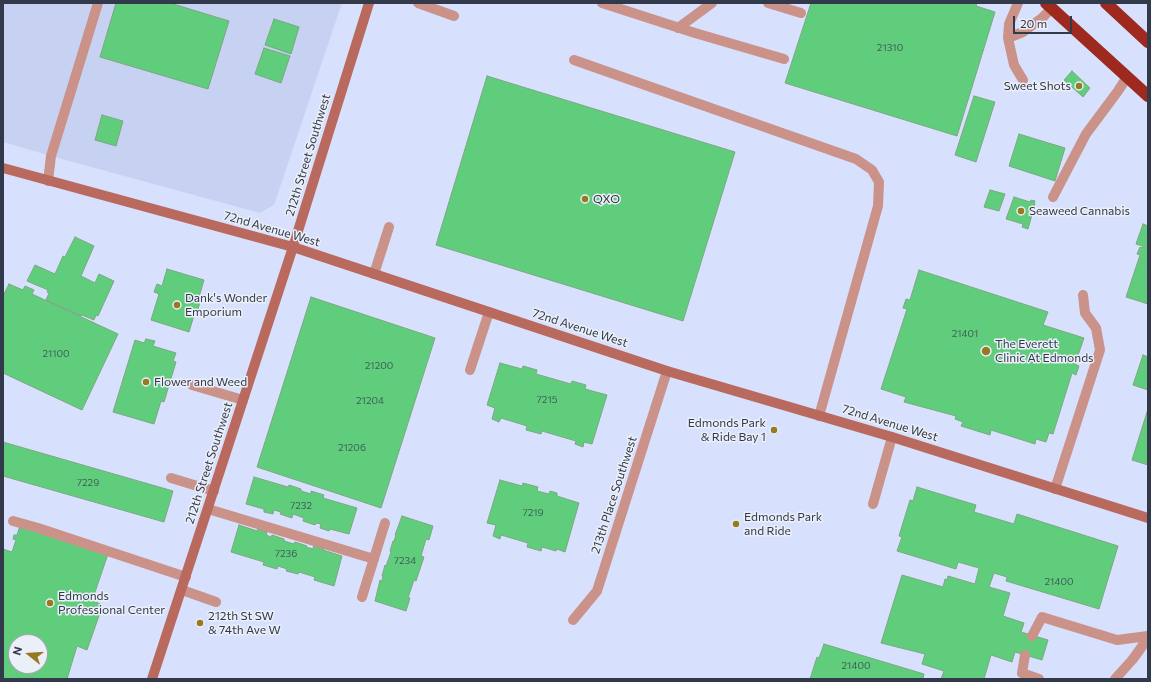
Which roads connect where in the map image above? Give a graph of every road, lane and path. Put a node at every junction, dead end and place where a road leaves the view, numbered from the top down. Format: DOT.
graph roads {
  1 [pos="98,3"];
  2 [pos="369,3"];
  3 [pos="418,3"];
  4 [pos="602,3"];
  5 [pos="712,3"];
  6 [pos="768,3"];
  7 [pos="1018,3"];
  8 [pos="1106,3"];
  9 [pos="1049,6"];
  10 [pos="801,13"];
  11 [pos="454,16"];
  12 [pos="678,28"];
  13 [pos="1008,38"];
  14 [pos="1148,42"];
  15 [pos="784,59"];
  16 [pos="574,60"];
  17 [pos="1127,77"];
  18 [pos="1023,80"];
  19 [pos="1148,96"];
  20 [pos="3,168"];
  21 [pos="48,181"];
  22 [pos="1054,197"];
  23 [pos="389,227"];
  24 [pos="293,247"];
  25 [pos="374,274"];
  26 [pos="1083,295"];
  27 [pos="489,312"];
  28 [pos="470,370"];
  29 [pos="667,371"];
  30 [pos="192,385"];
  31 [pos="243,400"];
  32 [pos="819,416"];
  33 [pos="892,437"];
  34 [pos="171,478"];
  35 [pos="1055,489"];
  36 [pos="214,490"];
  37 [pos="873,504"];
  38 [pos="208,510"];
  39 [pos="1148,518"];
  40 [pos="12,522"];
  41 [pos="384,523"];
  42 [pos="374,559"];
  43 [pos="186,577"];
  44 [pos="182,590"];
  45 [pos="362,597"];
  46 [pos="216,602"];
  47 [pos="573,620"];
  48 [pos="1032,636"];
  49 [pos="1148,637"];
  50 [pos="1025,655"];
  51 [pos="152,679"];
  52 [pos="1039,679"];
  53 [pos="1115,679"];
  1 -- 21 [label="street"];
  2 -- 24 [label="street, 212th Street Southwest"];
  3 -- 11 [label="street"];
  4 -- 12 [label="street"];
  5 -- 12 [label="street"];
  6 -- 10 [label="street"];
  7 -- 13 [label="street"];
  8 -- 14 [label="highway"];
  9 -- 13 [label="street"];
  9 -- 17 [label="highway"];
  12 -- 15 [label="street"];
  13 -- 18 [label="street"];
  16 -- 32 [label="street"];
  17 -- 19 [label="highway"];
  17 -- 22 [label="street"];
  20 -- 21 [label="street, 72nd Avenue West"];
  21 -- 24 [label="street, 72nd Avenue West"];
  23 -- 25 [label="street"];
  24 -- 25 [label="street, 72nd Avenue West"];
  24 -- 31 [label="street, 212th Street Southwest"];
  25 -- 27 [label="street, 72nd Avenue West"];
  26 -- 35 [label="street"];
  27 -- 28 [label="street"];
  27 -- 29 [label="street, 72nd Avenue West"];
  29 -- 32 [label="street, 72nd Avenue West"];
  29 -- 47 [label="street, 213th Place Southwest"];
  30 -- 31 [label="street"];
  31 -- 36 [label="street, 212th Street Southwest"];
  32 -- 33 [label="street, 72nd Avenue West"];
  33 -- 35 [label="street, 72nd Avenue West"];
  33 -- 37 [label="street"];
  34 -- 36 [label="street"];
  35 -- 39 [label="street, 72nd Avenue West"];
  36 -- 38 [label="street, 212th Street Southwest"];
  38 -- 42 [label="street"];
  38 -- 43 [label="street, 212th Street Southwest"];
  40 -- 43 [label="street"];
  41 -- 42 [label="street"];
  42 -- 45 [label="street"];
  43 -- 44 [label="street, 212th Street Southwest"];
  44 -- 46 [label="street"];
  44 -- 51 [label="street, 212th Street Southwest"];
  48 -- 49 [label="street"];
  49 -- 53 [label="street"];
  50 -- 52 [label="street"];
}
